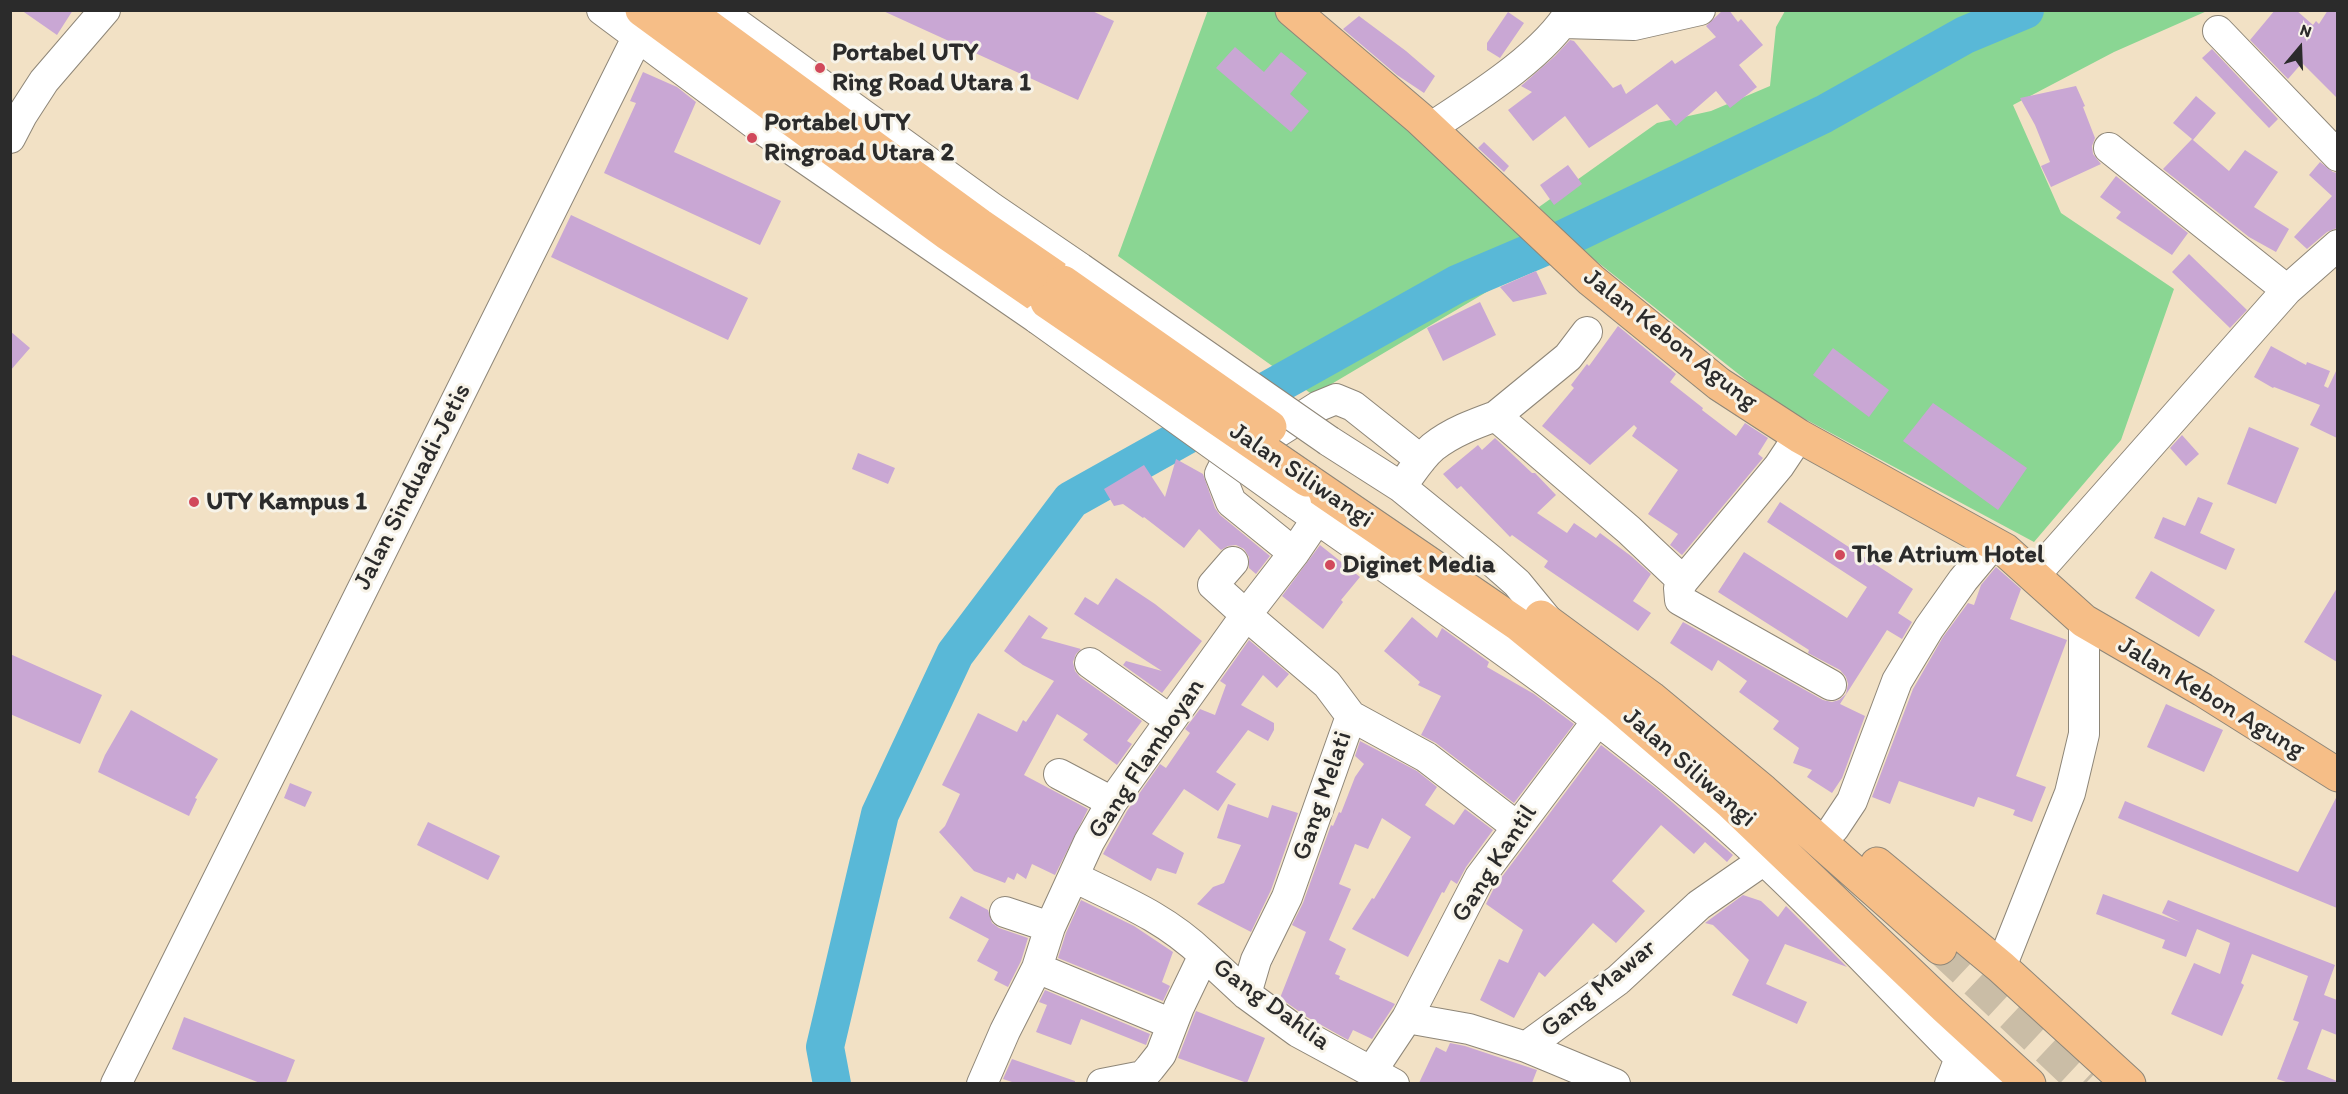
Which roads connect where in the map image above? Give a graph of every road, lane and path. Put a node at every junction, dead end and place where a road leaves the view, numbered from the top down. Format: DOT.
graph roads {
  1 [pos="602,10"];
  2 [pos="686,10"];
  3 [pos="718,10"];
  4 [pos="1292,10"];
  5 [pos="1700,10"];
  6 [pos="93,15"];
  7 [pos="1567,16"];
  8 [pos="640,24"];
  9 [pos="2218,31"];
  10 [pos="1430,128"];
  11 [pos="10,138"];
  12 [pos="2109,148"];
  13 [pos="2337,156"];
  14 [pos="918,212"];
  15 [pos="986,216"];
  16 [pos="2337,245"];
  17 [pos="943,254"];
  18 [pos="999,269"];
  19 [pos="2287,290"];
  20 [pos="1057,293"];
  21 [pos="1587,332"];
  22 [pos="1496,416"];
  23 [pos="1799,436"];
  24 [pos="1421,460"];
  25 [pos="1313,481"];
  26 [pos="1401,487"];
  27 [pos="1993,544"];
  28 [pos="1294,553"];
  29 [pos="1233,562"];
  30 [pos="2034,576"];
  31 [pos="1683,581"];
  32 [pos="1246,615"];
  33 [pos="2084,621"];
  34 [pos="1549,622"];
  35 [pos="1090,663"];
  36 [pos="1831,685"];
  37 [pos="1608,712"];
  38 [pos="1351,716"];
  39 [pos="1170,720"];
  40 [pos="1725,759"];
  41 [pos="1059,774"];
  42 [pos="2337,775"];
  43 [pos="1112,802"];
  44 [pos="1516,826"];
  45 [pos="1834,828"];
  46 [pos="1764,860"];
  47 [pos="1074,877"];
  48 [pos="1005,912"];
  49 [pos="1050,927"];
  50 [pos="1940,948"];
  51 [pos="1204,955"];
  52 [pos="2001,967"];
  53 [pos="1037,968"];
  54 [pos="1246,994"];
  55 [pos="1407,1018"];
  56 [pos="1172,1024"];
  57 [pos="1526,1047"];
  58 [pos="1955,1071"];
  59 [pos="1382,1078"];
  60 [pos="116,1083"];
  61 [pos="982,1083"];
  62 [pos="1102,1083"];
  63 [pos="1615,1083"];
  64 [pos="1989,1083"];
  65 [pos="2029,1083"];
  66 [pos="2129,1083"];
  1 -- 8 [label="street"];
  2 -- 15 [label="main road, Jalan Siliwangi"];
  3 -- 15 [label="street"];
  4 -- 10 [label="main road, Jalan Kebon Agung"];
  5 -- 7 [label="street"];
  6 -- 11 [label="street"];
  7 -- 10 [label="street"];
  8 -- 14 [label="main road, Jalan Siliwangi"];
  8 -- 17 [label="street"];
  8 -- 60 [label="street, Jalan Sinduadi-Jetis"];
  9 -- 13 [label="street"];
  10 -- 23 [label="main road, Jalan Kebon Agung"];
  12 -- 19 [label="street"];
  14 -- 17 [label="main road"];
  14 -- 18 [label="main road, Jalan Siliwangi"];
  15 -- 20 [label="main road, Jalan Siliwangi"];
  16 -- 19 [label="street"];
  17 -- 18 [label="main road"];
  17 -- 20 [label="street"];
  18 -- 20 [label="main road, Jalan Siliwangi"];
  19 -- 30 [label="street"];
  20 -- 25 [label="main road, Jalan Siliwangi, bridge"];
  20 -- 25 [label="street, bridge"];
  21 -- 22 [label="street"];
  22 -- 24 [label="street"];
  22 -- 31 [label="street"];
  23 -- 27 [label="main road, Jalan Kebon Agung"];
  23 -- 31 [label="street"];
  24 -- 26 [label="street"];
  24 -- 28 [label="street"];
  25 -- 26 [label="street"];
  25 -- 28 [label="street, Gang Flamboyan"];
  25 -- 34 [label="main road, Jalan Siliwangi"];
  25 -- 37 [label="main road, Jalan Siliwangi"];
  26 -- 34 [label="street"];
  27 -- 30 [label="main road, Jalan Kebon Agung"];
  27 -- 45 [label="street"];
  28 -- 32 [label="street, Gang Flamboyan"];
  29 -- 32 [label="street"];
  30 -- 33 [label="main road, Jalan Kebon Agung"];
  31 -- 36 [label="street"];
  32 -- 38 [label="street"];
  32 -- 39 [label="street, Gang Flamboyan"];
  33 -- 42 [label="main road, Jalan Kebon Agung"];
  33 -- 52 [label="street, Jalan Kebon Agung"];
  34 -- 40 [label="main road, Jalan Siliwangi"];
  35 -- 39 [label="street"];
  37 -- 44 [label="street, Gang Kantil"];
  37 -- 46 [label="street"];
  37 -- 65 [label="main road, Jalan Siliwangi"];
  38 -- 44 [label="street, Gang Melati"];
  38 -- 54 [label="street, Gang Melati"];
  39 -- 43 [label="street, Gang Flamboyan"];
  40 -- 45 [label="main road"];
  40 -- 50 [label="main road, Jalan Siliwangi"];
  41 -- 43 [label="street"];
  43 -- 47 [label="street, Gang Flamboyan"];
  44 -- 55 [label="street, Gang Kantil"];
  45 -- 52 [label="main road"];
  46 -- 57 [label="street, Gang Mawar"];
  46 -- 58 [label="street"];
  47 -- 49 [label="street, Gang Flamboyan"];
  47 -- 51 [label="street, Gang Dahlia"];
  48 -- 49 [label="street"];
  49 -- 53 [label="street, Gang Flamboyan"];
  51 -- 54 [label="street, Gang Dahlia"];
  51 -- 56 [label="street, Gang Dahlia"];
  52 -- 66 [label="main road"];
  53 -- 56 [label="street"];
  53 -- 61 [label="street, Gang Flamboyan"];
  54 -- 59 [label="street, Gang Dahlia"];
  55 -- 57 [label="street, Gang Mawar"];
  55 -- 59 [label="street"];
  56 -- 62 [label="street, Gang Dahlia"];
  57 -- 63 [label="street"];
  58 -- 64 [label="street"];
}
